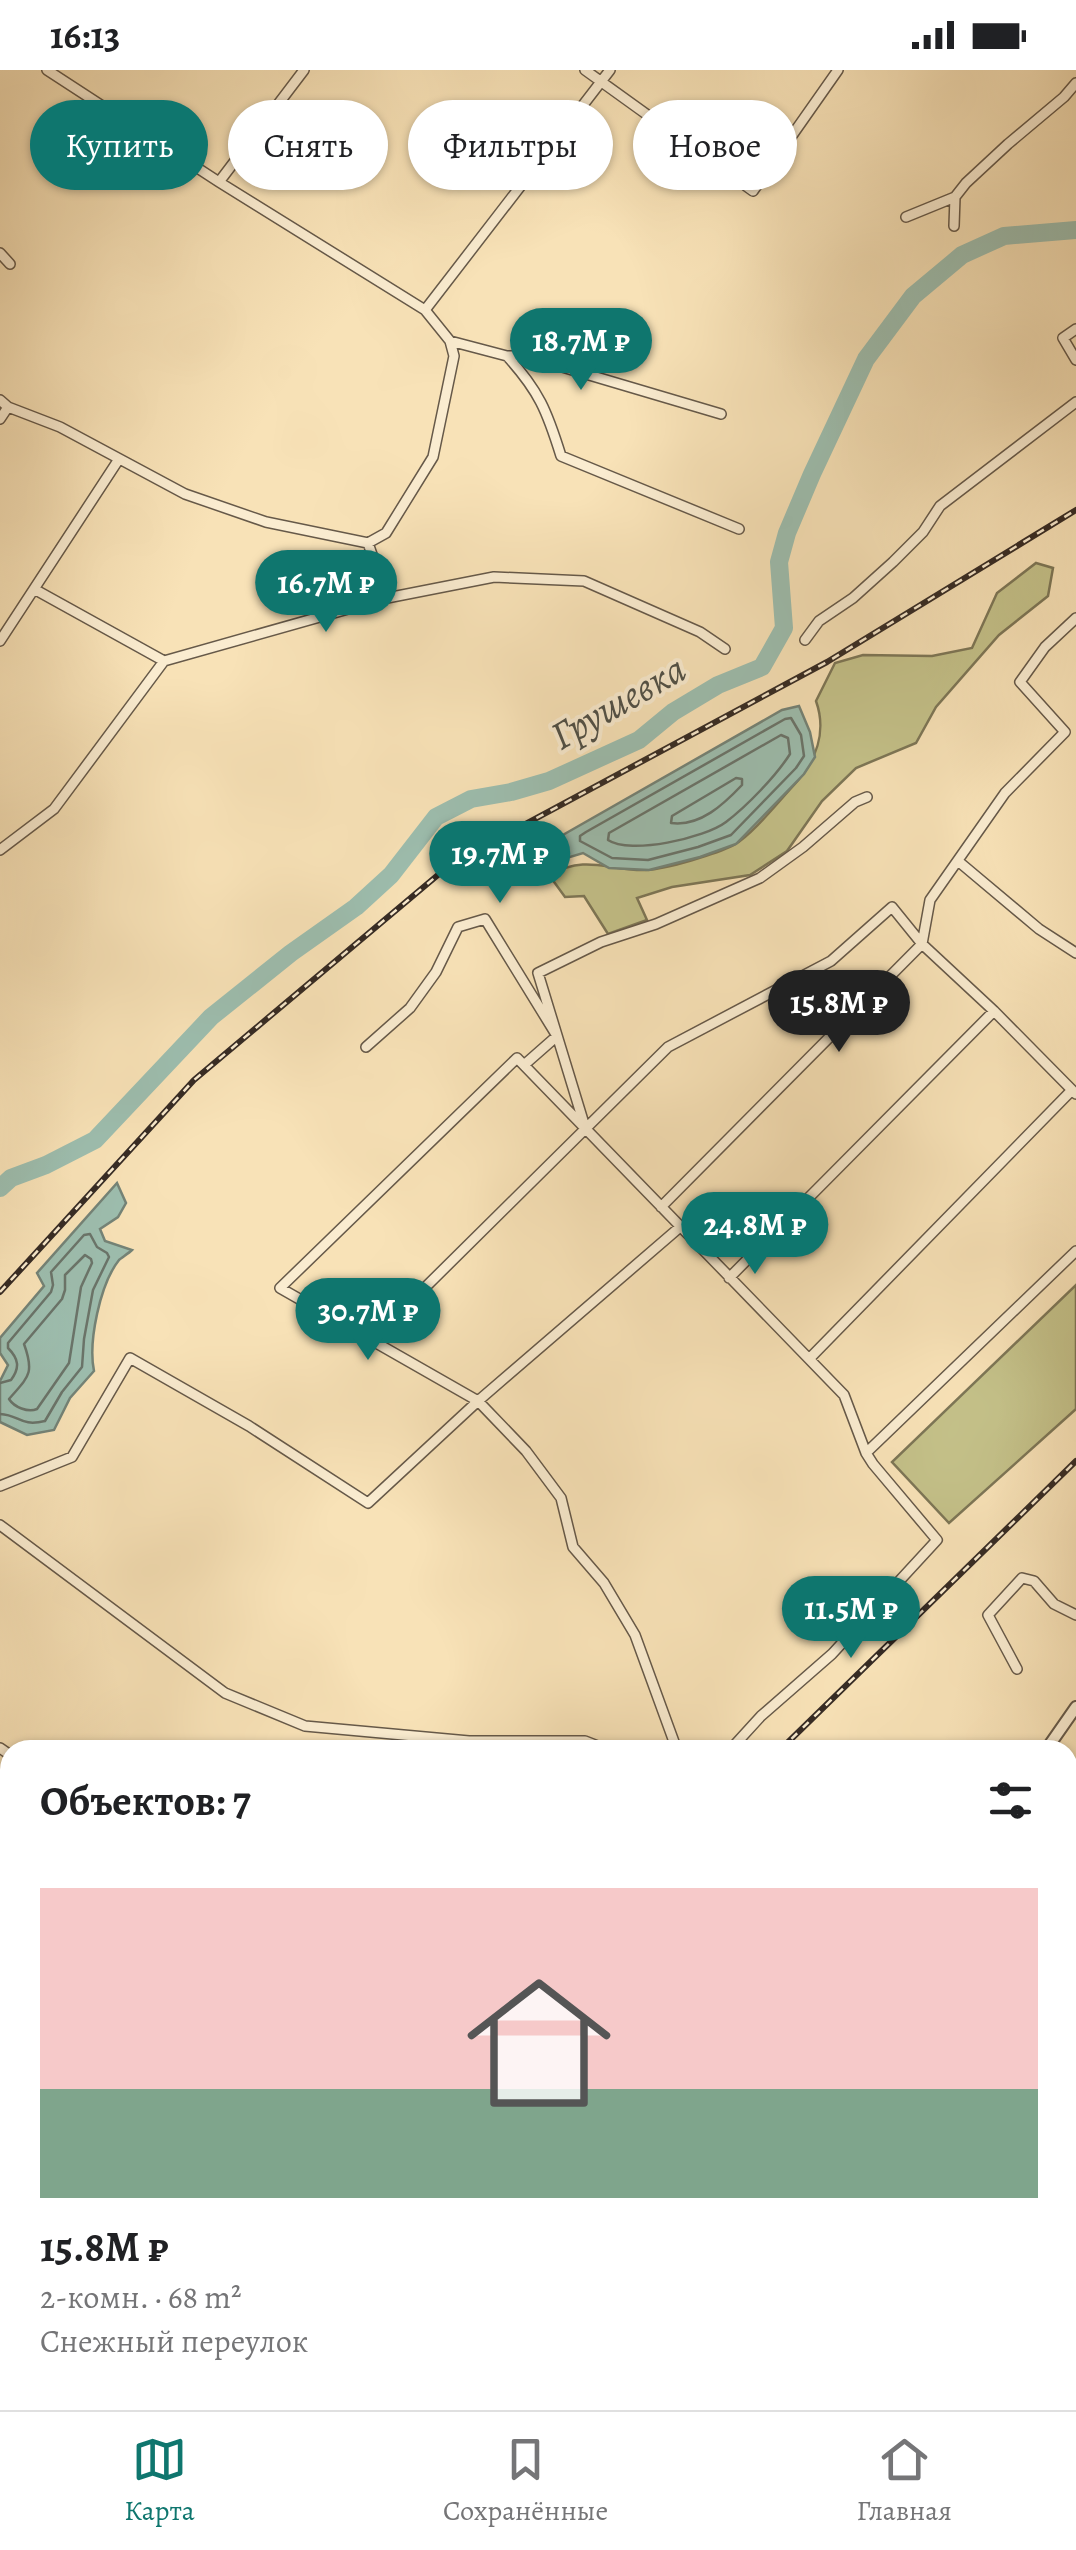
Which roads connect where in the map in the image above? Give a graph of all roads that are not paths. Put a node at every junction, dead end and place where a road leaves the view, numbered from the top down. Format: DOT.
graph roads {
  1 [pos="48,70"];
  2 [pos="76,70"];
  3 [pos="304,70"];
  4 [pos="584,70"];
  5 [pos="610,70"];
  6 [pos="838,70"];
  7 [pos="67,82"];
  8 [pos="602,82"];
  9 [pos="1076,82"];
  10 [pos="219,182"];
  11 [pos="955,197"];
  12 [pos="906,217"];
  13 [pos="954,226"];
  14 [pos="0,253"];
  15 [pos="10,264"];
  16 [pos="425,310"];
  17 [pos="1076,330"];
  18 [pos="450,341"];
  19 [pos="507,356"];
  20 [pos="1076,360"];
  21 [pos="1076,402"];
  22 [pos="4,403"];
  23 [pos="721,414"];
  24 [pos="0,419"];
  25 [pos="120,459"];
  26 [pos="739,529"];
  27 [pos="368,543"];
  28 [pos="34,589"];
  29 [pos="387,598"];
  30 [pos="1076,618"];
  31 [pos="806,640"];
  32 [pos="0,641"];
  33 [pos="725,649"];
  34 [pos="164,661"];
  35 [pos="867,798"];
  36 [pos="0,850"];
  37 [pos="958,861"];
  38 [pos="922,944"];
  39 [pos="1076,953"];
  40 [pos="994,1011"];
  41 [pos="557,1036"];
  42 [pos="366,1047"];
  43 [pos="520,1061"];
  44 [pos="1074,1092"];
  45 [pos="586,1130"];
  46 [pos="661,1207"];
  47 [pos="680,1227"];
  48 [pos="1076,1251"];
  49 [pos="729,1278"];
  50 [pos="370,1342"];
  51 [pos="810,1358"];
  52 [pos="478,1401"];
  53 [pos="866,1453"];
  54 [pos="0,1486"];
  55 [pos="0,1525"];
  56 [pos="1076,1614"];
  57 [pos="1018,1668"];
  58 [pos="1076,1707"];
  59 [pos="457,1740"];
  60 [pos="674,1740"];
  61 [pos="739,1740"];
  62 [pos="1053,1740"];
  1 -- 7 [label="street"];
  2 -- 7 [label="street"];
  3 -- 10 [label="street"];
  4 -- 8 [label="street"];
  5 -- 8 [label="street"];
  6 -- 8 [label="street"];
  7 -- 10 [label="street"];
  8 -- 16 [label="street"];
  9 -- 11 [label="street"];
  10 -- 16 [label="street"];
  11 -- 12 [label="street"];
  11 -- 13 [label="street"];
  14 -- 15 [label="street"];
  16 -- 18 [label="street"];
  17 -- 20 [label="street"];
  18 -- 19 [label="street"];
  18 -- 27 [label="street"];
  19 -- 23 [label="street"];
  19 -- 26 [label="street"];
  21 -- 31 [label="street"];
  22 -- 24 [label="street"];
  22 -- 25 [label="street"];
  25 -- 27 [label="street"];
  25 -- 28 [label="street"];
  27 -- 29 [label="street"];
  28 -- 32 [label="street"];
  28 -- 34 [label="street"];
  29 -- 33 [label="street"];
  29 -- 34 [label="street"];
  30 -- 37 [label="street"];
  34 -- 36 [label="street"];
  35 -- 41 [label="street"];
  37 -- 38 [label="street"];
  37 -- 39 [label="street"];
  38 -- 40 [label="street"];
  38 -- 45 [label="street"];
  38 -- 46 [label="street"];
  40 -- 44 [label="street"];
  40 -- 49 [label="street"];
  41 -- 42 [label="street"];
  41 -- 43 [label="street"];
  41 -- 45 [label="street"];
  43 -- 45 [label="street"];
  43 -- 50 [label="street"];
  44 -- 51 [label="street"];
  45 -- 46 [label="street"];
  45 -- 50 [label="street"];
  46 -- 47 [label="street"];
  47 -- 49 [label="street"];
  47 -- 52 [label="street"];
  48 -- 53 [label="street"];
  49 -- 51 [label="street"];
  50 -- 52 [label="street"];
  51 -- 53 [label="street"];
  52 -- 54 [label="street"];
  52 -- 60 [label="street"];
  53 -- 61 [label="street"];
  55 -- 59 [label="street"];
  56 -- 57 [label="street"];
  58 -- 62 [label="street"];
}
